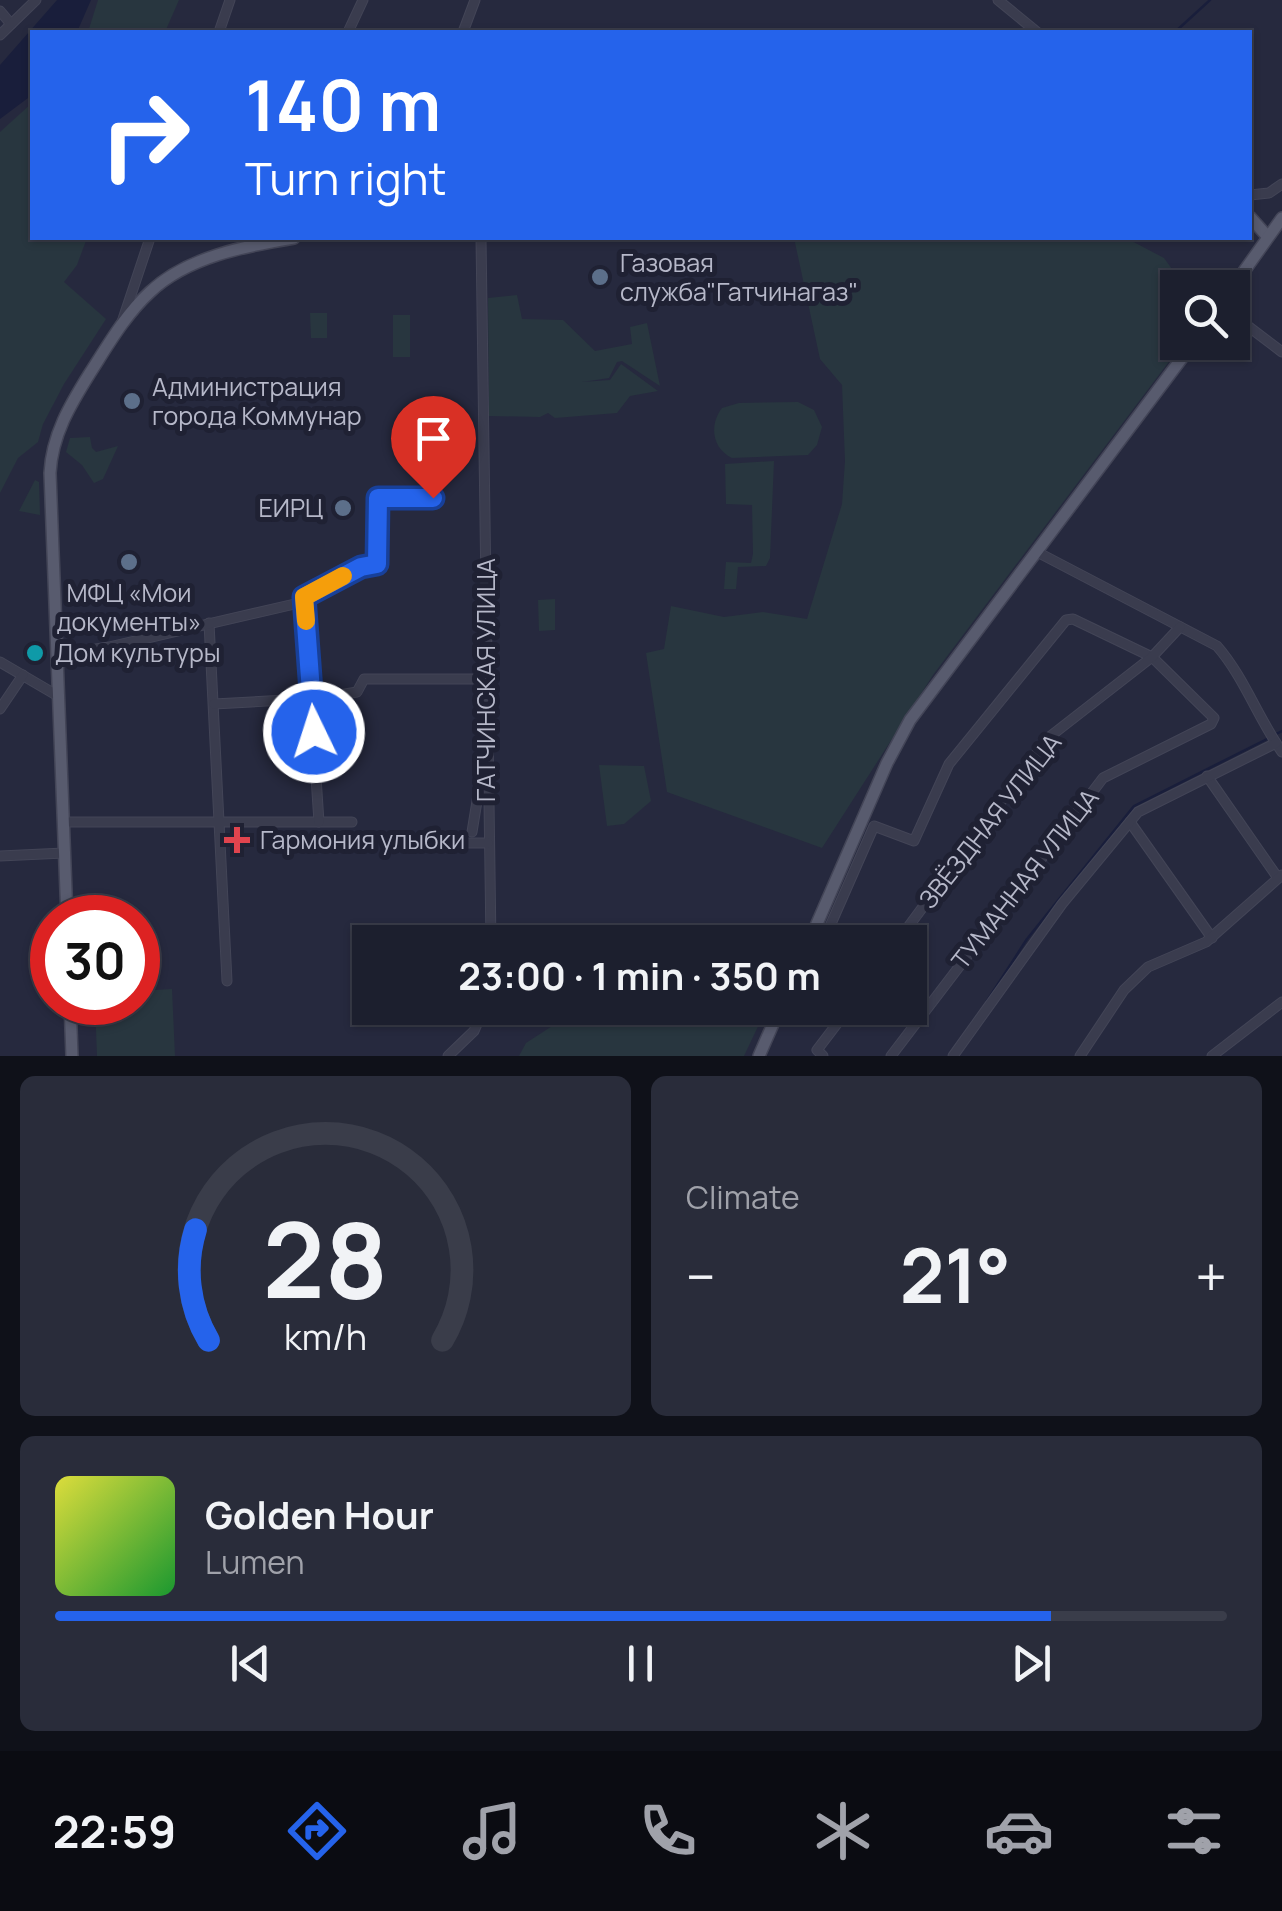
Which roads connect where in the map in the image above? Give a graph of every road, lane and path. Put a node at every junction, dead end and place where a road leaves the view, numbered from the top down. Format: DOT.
graph roads {
  1 [pos="36,0"];
  2 [pos="230,0"];
  3 [pos="363,0"];
  4 [pos="475,0"];
  5 [pos="998,0"];
  6 [pos="0,11"];
  7 [pos="11,24"];
  8 [pos="220,30"];
  9 [pos="349,30"];
  10 [pos="464,30"];
  11 [pos="1035,30"];
  12 [pos="0,35"];
  13 [pos="1282,184"];
  14 [pos="1252,195"];
  15 [pos="1282,218"];
  16 [pos="1252,219"];
  17 [pos="1267,236"];
  18 [pos="149,240"];
  19 [pos="261,240"];
  20 [pos="481,240"];
  21 [pos="1244,270"];
  22 [pos="120,328"];
  23 [pos="1250,328"];
  24 [pos="1282,352"];
  25 [pos="1181,360"];
  26 [pos="433,498"];
  27 [pos="1038,552"];
  28 [pos="304,597"];
  29 [pos="209,623"];
  30 [pos="1180,627"];
  31 [pos="57,655"];
  32 [pos="1152,657"];
  33 [pos="0,662"];
  34 [pos="22,675"];
  35 [pos="486,678"];
  36 [pos="58,696"];
  37 [pos="312,698"];
  38 [pos="214,704"];
  39 [pos="0,708"];
  40 [pos="1279,747"];
  41 [pos="1207,776"];
  42 [pos="478,796"];
  43 [pos="62,822"];
  44 [pos="319,822"];
  45 [pos="352,822"];
  46 [pos="1130,822"];
  47 [pos="219,823"];
  48 [pos="472,832"];
  49 [pos="438,843"];
  50 [pos="488,843"];
  51 [pos="64,853"];
  52 [pos="0,856"];
  53 [pos="1280,876"];
  54 [pos="66,895"];
  55 [pos="490,925"];
  56 [pos="816,925"];
  57 [pos="830,925"];
  58 [pos="910,925"];
  59 [pos="1212,938"];
  60 [pos="227,981"];
  61 [pos="1282,1002"];
  62 [pos="71,1025"];
  63 [pos="477,1025"];
  64 [pos="773,1025"];
  65 [pos="836,1025"];
  66 [pos="72,1056"];
  67 [pos="448,1056"];
  68 [pos="759,1056"];
  69 [pos="824,1056"];
  70 [pos="891,1056"];
  71 [pos="953,1056"];
  72 [pos="1080,1056"];
  73 [pos="1212,1056"];
  1 -- 7 [label="street"];
  2 -- 8 [label="street"];
  3 -- 9 [label="street"];
  4 -- 10 [label="street"];
  5 -- 11 [label="street"];
  6 -- 7 [label="street"];
  7 -- 12 [label="street"];
  13 -- 14 [label="street"];
  15 -- 17 [label="main road"];
  16 -- 17 [label="main road"];
  17 -- 21 [label="main road"];
  18 -- 22 [label="street"];
  19 -- 22 [label="main road"];
  20 -- 35 [label="street, ГАТЧИНСКАЯ УЛИЦА"];
  22 -- 31 [label="main road"];
  23 -- 24 [label="street"];
  25 -- 27 [label="main road"];
  26 -- 28 [label="street"];
  27 -- 30 [label="street"];
  27 -- 56 [label="main road"];
  28 -- 29 [label="street"];
  28 -- 37 [label="street"];
  29 -- 31 [label="street"];
  29 -- 38 [label="street"];
  30 -- 32 [label="street, ЗВЁЗДНАЯ УЛИЦА"];
  30 -- 40 [label="street"];
  31 -- 36 [label="main road"];
  32 -- 57 [label="street"];
  32 -- 58 [label="street, ЗВЁЗДНАЯ УЛИЦА"];
  32 -- 70 [label="street, ТУМАННАЯ УЛИЦА"];
  33 -- 34 [label="street"];
  34 -- 36 [label="street"];
  34 -- 39 [label="street"];
  35 -- 37 [label="street"];
  35 -- 50 [label="street, ГАТЧИНСКАЯ УЛИЦА"];
  36 -- 43 [label="main road"];
  37 -- 38 [label="street"];
  37 -- 44 [label="street"];
  38 -- 47 [label="street"];
  40 -- 41 [label="street"];
  41 -- 46 [label="street"];
  41 -- 53 [label="street"];
  42 -- 48 [label="street"];
  43 -- 47 [label="street"];
  43 -- 51 [label="main road"];
  44 -- 45 [label="street"];
  44 -- 47 [label="street"];
  46 -- 59 [label="street"];
  46 -- 71 [label="street"];
  47 -- 60 [label="street"];
  49 -- 50 [label="street"];
  50 -- 55 [label="street, ГАТЧИНСКАЯ УЛИЦА"];
  51 -- 52 [label="street"];
  51 -- 54 [label="main road"];
  53 -- 59 [label="street"];
  59 -- 72 [label="street"];
  61 -- 73 [label="street"];
  62 -- 66 [label="main road"];
  63 -- 67 [label="street"];
  64 -- 68 [label="main road"];
  65 -- 69 [label="street"];
}
